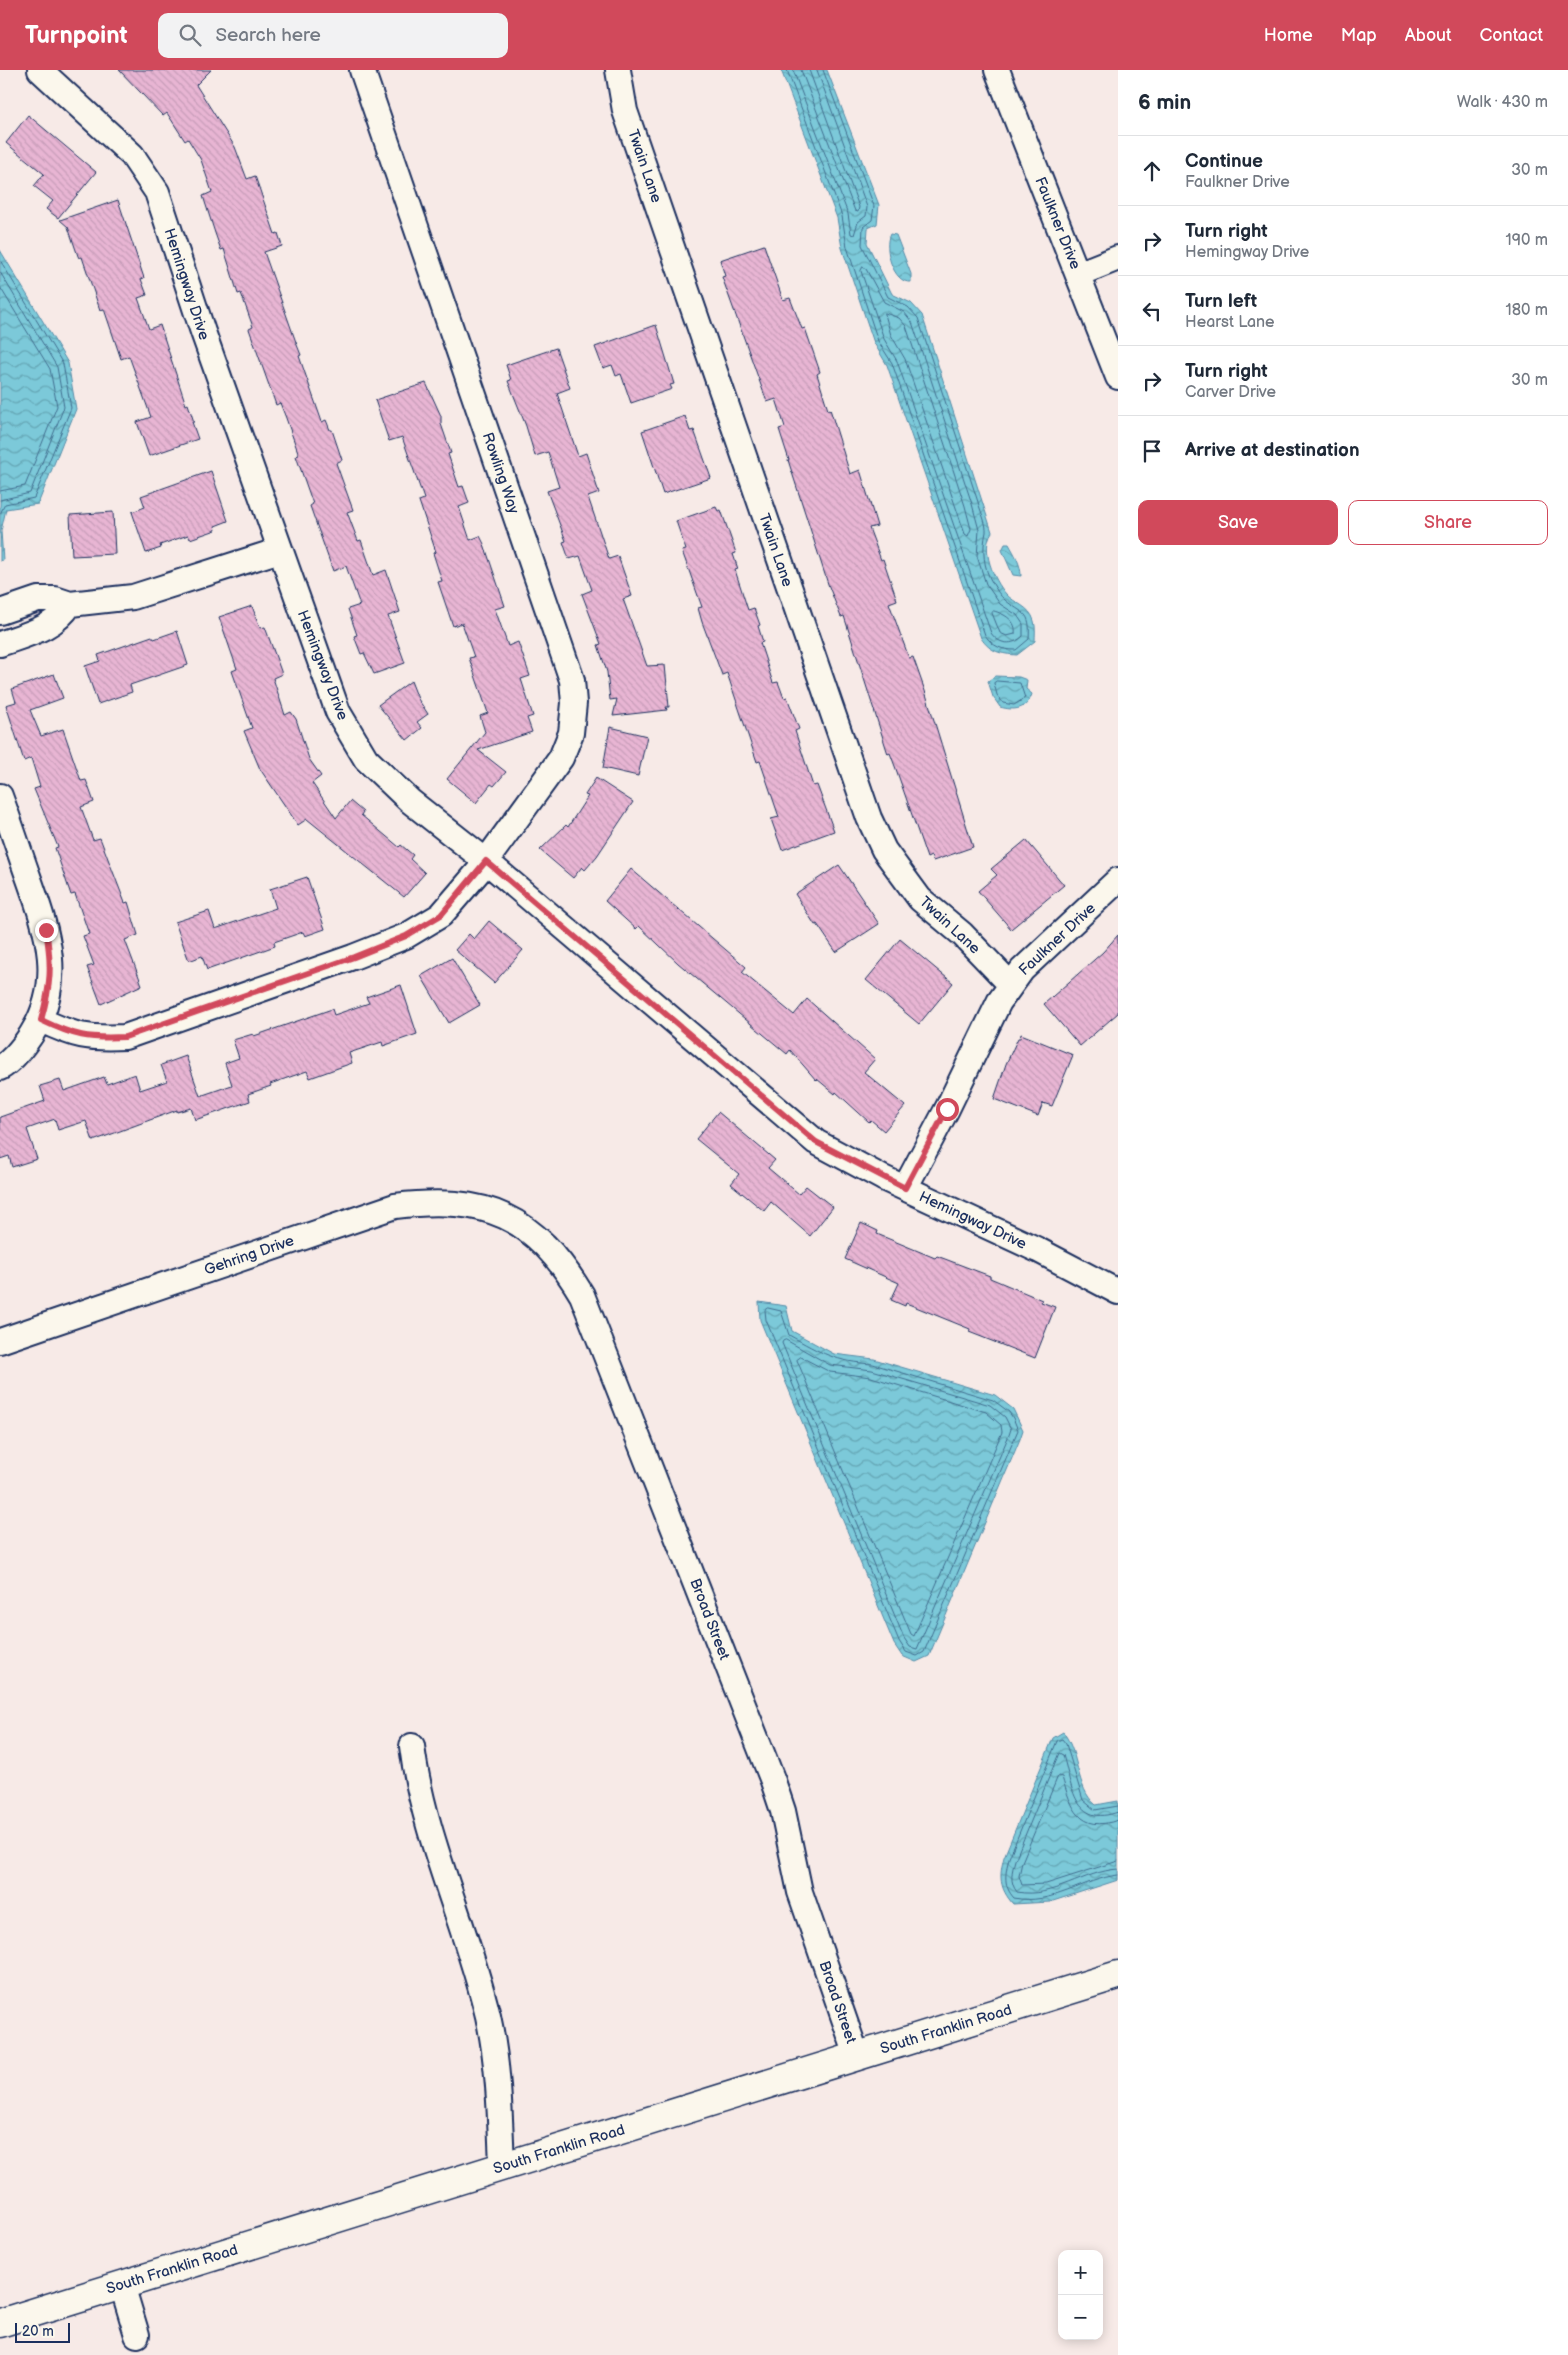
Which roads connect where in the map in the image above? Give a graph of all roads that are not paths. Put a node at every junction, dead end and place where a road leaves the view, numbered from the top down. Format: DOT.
graph roads {
  1 [pos="40,70"];
  2 [pos="362,70"];
  3 [pos="618,70"];
  4 [pos="997,70"];
  5 [pos="1118,258"];
  6 [pos="1078,274"];
  7 [pos="1118,377"];
  8 [pos="280,550"];
  9 [pos="70,604"];
  10 [pos="0,612"];
  11 [pos="0,644"];
  12 [pos="0,796"];
  13 [pos="486,861"];
  14 [pos="1118,880"];
  15 [pos="1011,985"];
  16 [pos="41,1020"];
  17 [pos="0,1068"];
  18 [pos="905,1188"];
  19 [pos="503,1214"];
  20 [pos="1118,1292"];
  21 [pos="0,1341"];
  22 [pos="412,1746"];
  23 [pos="1118,1974"];
  24 [pos="857,2056"];
  25 [pos="502,2167"];
  26 [pos="122,2285"];
  27 [pos="0,2322"];
  28 [pos="137,2335"];
  1 -- 8 [label="street, Hemingway Drive"];
  2 -- 13 [label="street, Rowling Way"];
  3 -- 15 [label="street, Twain Lane"];
  4 -- 6 [label="street, Faulkner Drive"];
  5 -- 6 [label="street"];
  6 -- 7 [label="street, Faulkner Drive"];
  8 -- 9 [label="street"];
  8 -- 13 [label="street, Hemingway Drive"];
  9 -- 10 [label="street"];
  9 -- 11 [label="street"];
  12 -- 16 [label="street"];
  13 -- 16 [label="street, Rowling Way"];
  13 -- 18 [label="street, Hemingway Drive"];
  14 -- 15 [label="street, Faulkner Drive"];
  15 -- 18 [label="street, Faulkner Drive"];
  16 -- 17 [label="street"];
  18 -- 20 [label="street, Hemingway Drive"];
  19 -- 21 [label="street, Gehring Drive"];
  19 -- 24 [label="street, Broad Street"];
  22 -- 25 [label="street"];
  23 -- 24 [label="main road, South Franklin Road"];
  24 -- 25 [label="main road, South Franklin Road"];
  25 -- 26 [label="main road, South Franklin Road"];
  26 -- 27 [label="main road, South Franklin Road"];
  26 -- 28 [label="street"];
}
